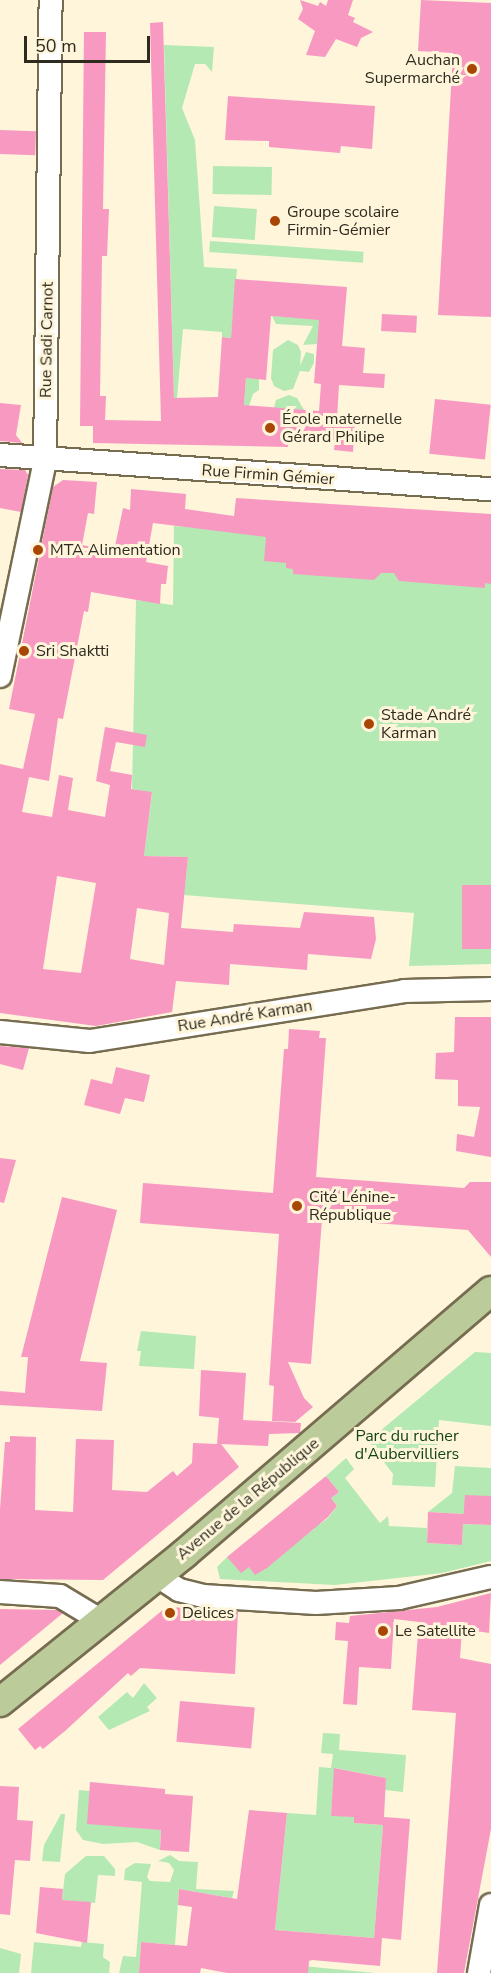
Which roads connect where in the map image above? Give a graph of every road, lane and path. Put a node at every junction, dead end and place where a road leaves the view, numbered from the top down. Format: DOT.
graph roads {
  1 [pos="51,0"];
  2 [pos="0,455"];
  3 [pos="45,461"];
  4 [pos="491,489"];
  5 [pos="0,676"];
  6 [pos="491,988"];
  7 [pos="0,1032"];
  8 [pos="491,1291"];
  9 [pos="156,1575"];
  10 [pos="491,1577"];
  11 [pos="0,1592"];
  12 [pos="100,1620"];
  13 [pos="0,1702"];
  14 [pos="491,1905"];
  15 [pos="479,1973"];
  1 -- 3 [label="street, Rue Sadi Carnot"];
  2 -- 3 [label="street, Rue Firmin Gémier"];
  3 -- 4 [label="street, Rue Firmin Gémier"];
  3 -- 5 [label="street, Rue Sadi Carnot"];
  6 -- 7 [label="street, Rue André Karman"];
  8 -- 9 [label="main road, Avenue de la République"];
  9 -- 10 [label="street"];
  9 -- 12 [label="main road, Avenue de la République"];
  11 -- 12 [label="street"];
  12 -- 13 [label="main road, Avenue de la République"];
  14 -- 15 [label="street"];
}
